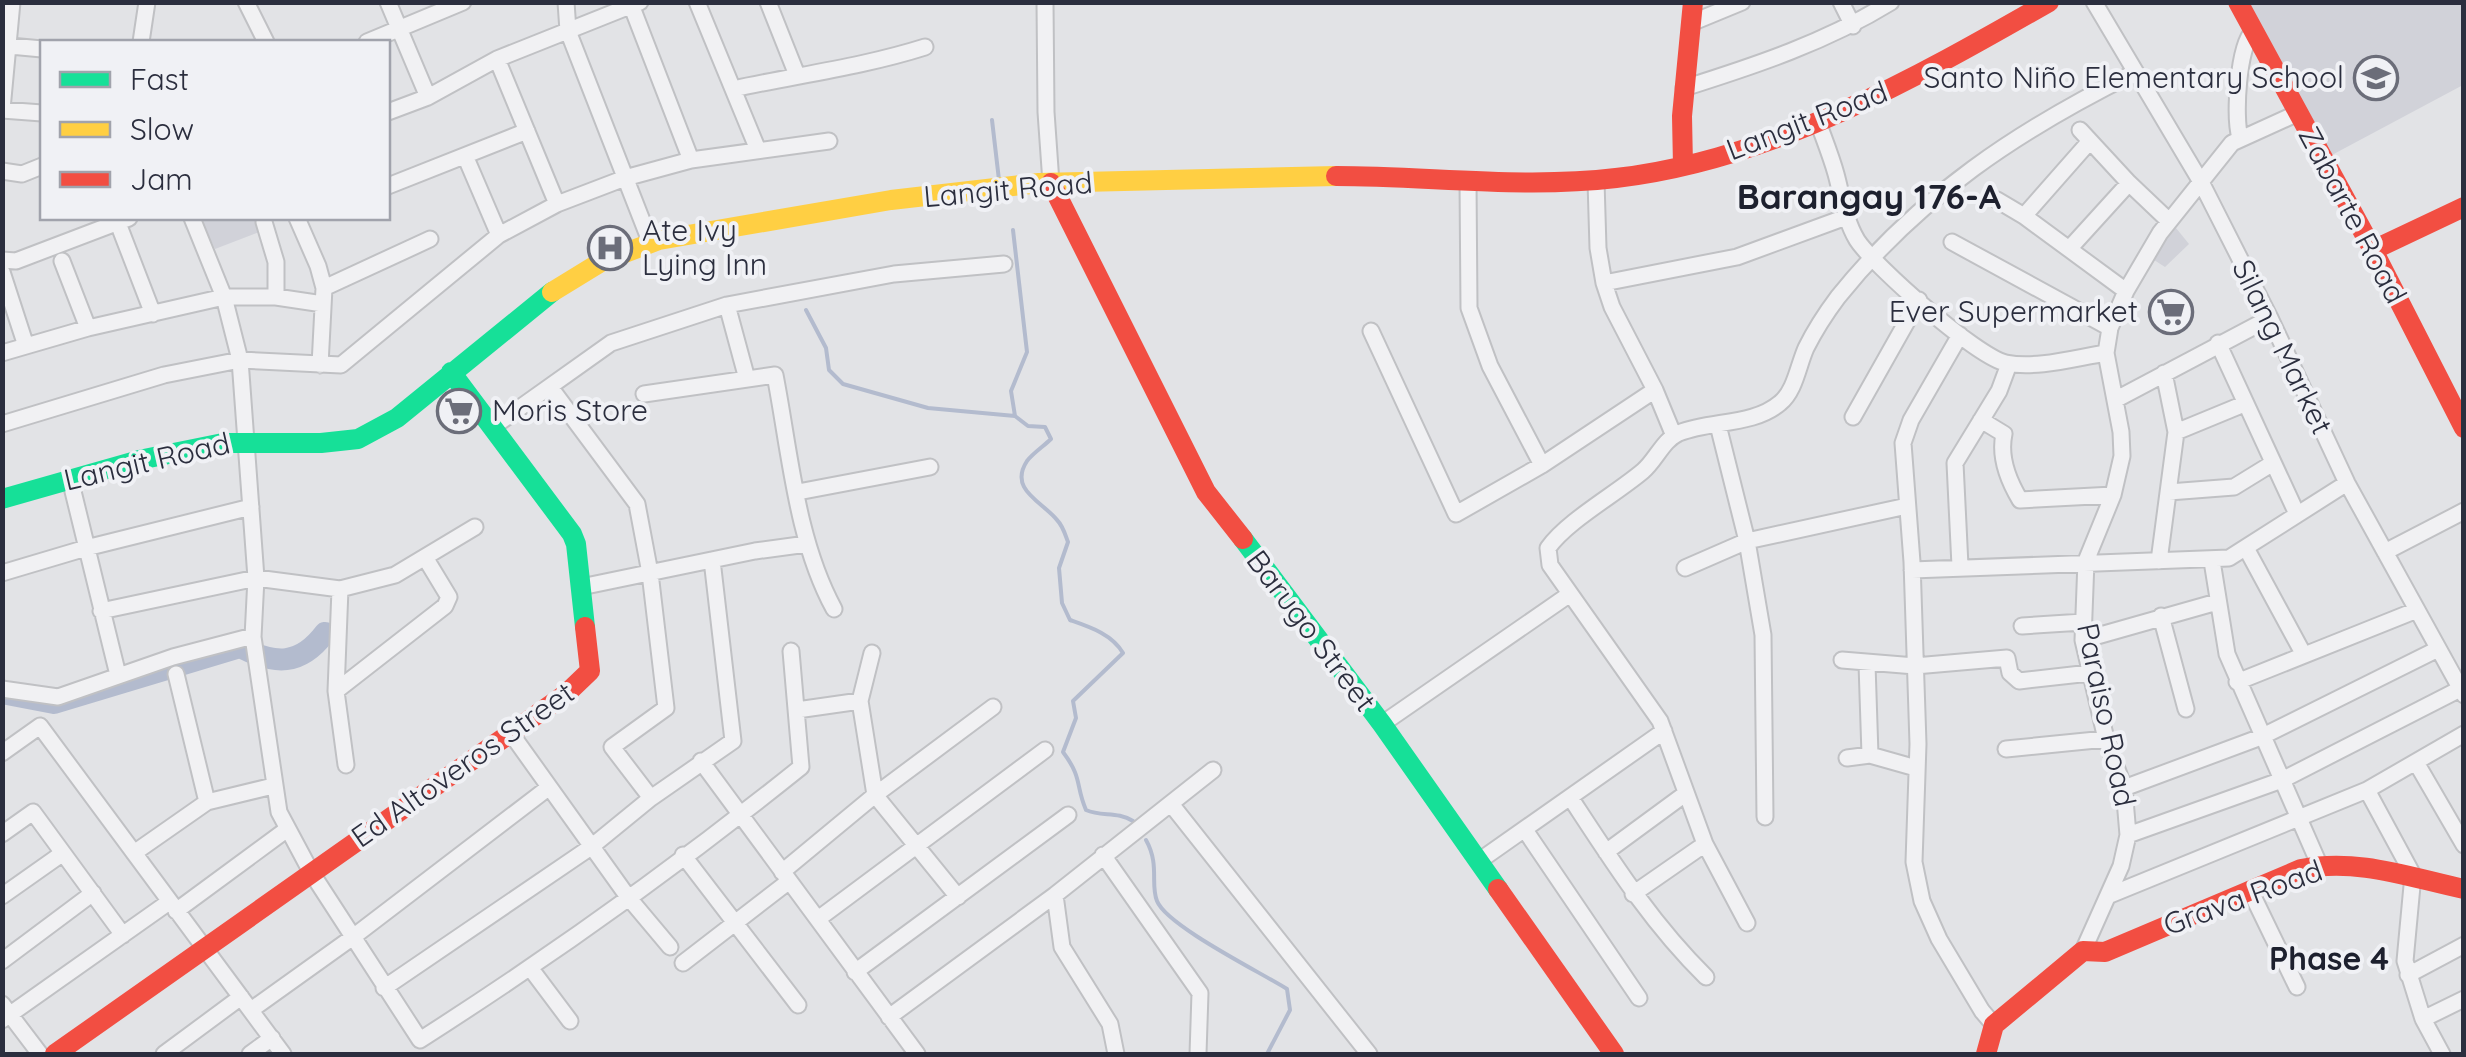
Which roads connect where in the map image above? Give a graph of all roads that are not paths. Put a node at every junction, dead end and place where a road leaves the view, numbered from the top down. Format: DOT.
graph roads {
  1 [pos="12,2"];
  2 [pos="147,2"];
  3 [pos="246,2"];
  4 [pos="388,2"];
  5 [pos="463,2"];
  6 [pos="566,2"];
  7 [pos="698,2"];
  8 [pos="768,2"];
  9 [pos="1045,2"];
  10 [pos="1742,2"];
  11 [pos="1840,2"];
  12 [pos="1892,2"];
  13 [pos="2049,2"];
  14 [pos="2094,2"];
  15 [pos="2238,2"];
  16 [pos="634,4"];
  17 [pos="1692,13"];
  18 [pos="1853,26"];
  19 [pos="400,28"];
  20 [pos="568,31"];
  21 [pos="2253,31"];
  22 [pos="140,40"];
  23 [pos="265,40"];
  24 [pos="372,40"];
  25 [pos="10,46"];
  26 [pos="925,47"];
  27 [pos="40,49"];
  28 [pos="498,59"];
  29 [pos="2134,73"];
  30 [pos="797,75"];
  31 [pos="1684,88"];
  32 [pos="733,89"];
  33 [pos="428,96"];
  34 [pos="2,109"];
  35 [pos="390,111"];
  36 [pos="40,113"];
  37 [pos="2298,113"];
  38 [pos="1818,122"];
  39 [pos="527,131"];
  40 [pos="2240,138"];
  41 [pos="829,141"];
  42 [pos="758,150"];
  43 [pos="466,158"];
  44 [pos="692,160"];
  45 [pos="1682,166"];
  46 [pos="40,167"];
  47 [pos="2,171"];
  48 [pos="625,178"];
  49 [pos="1468,181"];
  50 [pos="1596,181"];
  51 [pos="1051,182"];
  52 [pos="2201,182"];
  53 [pos="2129,183"];
  54 [pos="390,185"];
  55 [pos="1997,200"];
  56 [pos="558,204"];
  57 [pos="2464,207"];
  58 [pos="2024,216"];
  59 [pos="1846,217"];
  60 [pos="118,220"];
  61 [pos="120,220"];
  62 [pos="193,220"];
  63 [pos="299,221"];
  64 [pos="2169,221"];
  65 [pos="264,222"];
  66 [pos="499,235"];
  67 [pos="430,238"];
  68 [pos="650,241"];
  69 [pos="1952,242"];
  70 [pos="2068,250"];
  71 [pos="2374,250"];
  72 [pos="1871,258"];
  73 [pos="2,260"];
  74 [pos="62,261"];
  75 [pos="1004,264"];
  76 [pos="2,272"];
  77 [pos="1604,283"];
  78 [pos="2126,290"];
  79 [pos="324,296"];
  80 [pos="224,297"];
  81 [pos="276,297"];
  82 [pos="1919,300"];
  83 [pos="727,305"];
  84 [pos="153,314"];
  85 [pos="2270,318"];
  86 [pos="88,328"];
  87 [pos="2110,328"];
  88 [pos="1371,330"];
  89 [pos="1960,335"];
  90 [pos="2218,343"];
  91 [pos="26,346"];
  92 [pos="2,353"];
  93 [pos="2106,353"];
  94 [pos="240,360"];
  95 [pos="2008,364"];
  96 [pos="320,365"];
  97 [pos="451,372"];
  98 [pos="2164,373"];
  99 [pos="747,379"];
  100 [pos="550,387"];
  101 [pos="1655,390"];
  102 [pos="644,394"];
  103 [pos="2115,400"];
  104 [pos="2244,404"];
  105 [pos="1853,417"];
  106 [pos="1981,420"];
  107 [pos="2,424"];
  108 [pos="1718,424"];
  109 [pos="493,427"];
  110 [pos="2464,428"];
  111 [pos="2176,432"];
  112 [pos="1674,436"];
  113 [pos="246,440"];
  114 [pos="2273,463"];
  115 [pos="1542,465"];
  116 [pos="930,467"];
  117 [pos="70,479"];
  118 [pos="2347,482"];
  119 [pos="798,492"];
  120 [pos="2169,492"];
  121 [pos="2112,495"];
  122 [pos="2,499"];
  123 [pos="1907,506"];
  124 [pos="251,507"];
  125 [pos="2464,511"];
  126 [pos="2297,514"];
  127 [pos="475,527"];
  128 [pos="1747,542"];
  129 [pos="808,544"];
  130 [pos="86,548"];
  131 [pos="2246,548"];
  132 [pos="2385,552"];
  133 [pos="426,559"];
  134 [pos="712,560"];
  135 [pos="2212,560"];
  136 [pos="2086,561"];
  137 [pos="2159,562"];
  138 [pos="1960,566"];
  139 [pos="1684,568"];
  140 [pos="1912,570"];
  141 [pos="2,573"];
  142 [pos="650,573"];
  143 [pos="256,578"];
  144 [pos="582,587"];
  145 [pos="340,589"];
  146 [pos="1570,594"];
  147 [pos="2217,602"];
  148 [pos="834,609"];
  149 [pos="2416,610"];
  150 [pos="101,611"];
  151 [pos="2161,616"];
  152 [pos="2083,622"];
  153 [pos="2022,626"];
  154 [pos="253,637"];
  155 [pos="2083,640"];
  156 [pos="2438,650"];
  157 [pos="791,652"];
  158 [pos="872,654"];
  159 [pos="2304,655"];
  160 [pos="1842,660"];
  161 [pos="1867,664"];
  162 [pos="1915,666"];
  163 [pos="2090,673"];
  164 [pos="176,674"];
  165 [pos="118,675"];
  166 [pos="2237,682"];
  167 [pos="2,689"];
  168 [pos="336,690"];
  169 [pos="2462,692"];
  170 [pos="860,702"];
  171 [pos="993,707"];
  172 [pos="2186,709"];
  173 [pos="797,710"];
  174 [pos="1382,724"];
  175 [pos="1664,731"];
  176 [pos="510,732"];
  177 [pos="2464,734"];
  178 [pos="2261,736"];
  179 [pos="2106,739"];
  180 [pos="2006,749"];
  181 [pos="1046,750"];
  182 [pos="2,753"];
  183 [pos="1870,755"];
  184 [pos="1847,758"];
  185 [pos="701,761"];
  186 [pos="2417,764"];
  187 [pos="346,765"];
  188 [pos="1916,768"];
  189 [pos="1213,770"];
  190 [pos="2282,780"];
  191 [pos="273,786"];
  192 [pos="548,788"];
  193 [pos="2124,788"];
  194 [pos="2368,790"];
  195 [pos="1685,794"];
  196 [pos="874,795"];
  197 [pos="1570,797"];
  198 [pos="652,798"];
  199 [pos="207,802"];
  200 [pos="1171,804"];
  201 [pos="1068,815"];
  202 [pos="740,816"];
  203 [pos="1765,817"];
  204 [pos="2298,818"];
  205 [pos="286,830"];
  206 [pos="1525,830"];
  207 [pos="2,834"];
  208 [pos="2128,836"];
  209 [pos="1705,844"];
  210 [pos="917,845"];
  211 [pos="2464,845"];
  212 [pos="591,847"];
  213 [pos="1606,852"];
  214 [pos="63,853"];
  215 [pos="134,853"];
  216 [pos="684,856"];
  217 [pos="1103,856"];
  218 [pos="1479,861"];
  219 [pos="2319,864"];
  220 [pos="311,872"];
  221 [pos="2413,875"];
  222 [pos="785,877"];
  223 [pos="2464,889"];
  224 [pos="2250,890"];
  225 [pos="93,893"];
  226 [pos="1633,894"];
  227 [pos="1055,895"];
  228 [pos="2110,895"];
  229 [pos="2,896"];
  230 [pos="628,897"];
  231 [pos="958,897"];
  232 [pos="173,907"];
  233 [pos="818,919"];
  234 [pos="1747,923"];
  235 [pos="735,925"];
  236 [pos="124,934"];
  237 [pos="353,937"];
  238 [pos="2464,945"];
  239 [pos="670,947"];
  240 [pos="205,948"];
  241 [pos="2084,951"];
  242 [pos="2,962"];
  243 [pos="683,963"];
  244 [pos="531,969"];
  245 [pos="855,972"];
  246 [pos="1706,976"];
  247 [pos="2408,976"];
  248 [pos="2297,987"];
  249 [pos="384,988"];
  250 [pos="1638,998"];
  251 [pos="2464,999"];
  252 [pos="246,1003"];
  253 [pos="798,1006"];
  254 [pos="5,1013"];
  255 [pos="889,1017"];
  256 [pos="570,1021"];
  257 [pos="2425,1022"];
  258 [pos="1994,1025"];
  259 [pos="272,1038"];
  260 [pos="40,1054"];
  261 [pos="55,1054"];
  262 [pos="164,1054"];
  263 [pos="250,1054"];
  264 [pos="284,1054"];
  265 [pos="917,1054"];
  266 [pos="1116,1054"];
  267 [pos="1198,1054"];
  268 [pos="1369,1054"];
  269 [pos="1614,1054"];
  270 [pos="1986,1054"];
  271 [pos="2442,1054"];
  1 -- 25 [label="street"];
  2 -- 22 [label="street"];
  3 -- 23 [label="street"];
  4 -- 19 [label="street"];
  5 -- 19 [label="street"];
  6 -- 20 [label="street"];
  7 -- 32 [label="street"];
  8 -- 30 [label="street"];
  9 -- 51 [label="street"];
  10 -- 17 [label="street"];
  11 -- 18 [label="street"];
  12 -- 18 [label="street"];
  13 -- 38 [label="main road, Langit Road"];
  14 -- 29 [label="street, Silang Market"];
  15 -- 21 [label="main road, Zabarte Road"];
  16 -- 20 [label="street"];
  16 -- 44 [label="street"];
  17 -- 31 [label="main road"];
  18 -- 31 [label="street"];
  19 -- 24 [label="street"];
  19 -- 33 [label="street"];
  20 -- 28 [label="street"];
  20 -- 48 [label="street"];
  21 -- 37 [label="main road, Zabarte Road"];
  21 -- 40 [label="street"];
  25 -- 27 [label="street"];
  25 -- 34 [label="street"];
  26 -- 30 [label="street"];
  28 -- 33 [label="street"];
  28 -- 39 [label="street"];
  29 -- 52 [label="street, Silang Market"];
  29 -- 72 [label="street"];
  30 -- 32 [label="street"];
  31 -- 45 [label="main road"];
  32 -- 42 [label="street"];
  33 -- 35 [label="street"];
  34 -- 36 [label="street"];
  37 -- 40 [label="street, Paraiso Road"];
  37 -- 71 [label="main road, Zabarte Road"];
  38 -- 45 [label="main road, Langit Road"];
  38 -- 59 [label="street"];
  39 -- 43 [label="street"];
  39 -- 56 [label="street"];
  40 -- 52 [label="street, Paraiso Road"];
  41 -- 42 [label="street"];
  42 -- 44 [label="street"];
  43 -- 54 [label="street"];
  43 -- 66 [label="street"];
  44 -- 48 [label="street"];
  45 -- 50 [label="main road, Langit Road"];
  46 -- 47 [label="street"];
  48 -- 56 [label="street"];
  48 -- 68 [label="street"];
  49 -- 50 [label="main road, Langit Road"];
  49 -- 51 [label="main road, Langit Road"];
  49 -- 115 [label="street"];
  50 -- 77 [label="street"];
  51 -- 68 [label="main road, Langit Road"];
  51 -- 174 [label="main road, Barugo Street"];
  52 -- 64 [label="street, Paraiso Road"];
  52 -- 85 [label="street, Silang Market"];
  53 -- 58 [label="street"];
  53 -- 64 [label="street"];
  53 -- 70 [label="street"];
  55 -- 58 [label="street"];
  56 -- 66 [label="street"];
  57 -- 71 [label="main road"];
  58 -- 70 [label="street"];
  59 -- 72 [label="street"];
  59 -- 77 [label="street"];
  60 -- 73 [label="street"];
  61 -- 84 [label="street"];
  62 -- 80 [label="street"];
  63 -- 79 [label="street"];
  64 -- 78 [label="street, Paraiso Road"];
  65 -- 81 [label="street"];
  66 -- 96 [label="street"];
  67 -- 79 [label="street"];
  68 -- 97 [label="main road, Langit Road"];
  69 -- 87 [label="street"];
  70 -- 78 [label="street"];
  71 -- 110 [label="main road, Zabarte Road"];
  72 -- 82 [label="street"];
  72 -- 108 [label="street"];
  74 -- 86 [label="street"];
  75 -- 83 [label="street"];
  76 -- 91 [label="street"];
  77 -- 101 [label="street"];
  78 -- 87 [label="street, Paraiso Road"];
  79 -- 81 [label="street"];
  79 -- 96 [label="street"];
  80 -- 81 [label="street"];
  80 -- 84 [label="street"];
  80 -- 94 [label="street"];
  82 -- 89 [label="street"];
  82 -- 105 [label="street"];
  83 -- 99 [label="street"];
  83 -- 100 [label="street"];
  84 -- 86 [label="street"];
  85 -- 90 [label="street"];
  85 -- 118 [label="street, Silang Market"];
  86 -- 91 [label="street"];
  87 -- 93 [label="street, Paraiso Road"];
  88 -- 115 [label="street"];
  89 -- 95 [label="street"];
  89 -- 123 [label="street"];
  90 -- 98 [label="street"];
  90 -- 104 [label="street"];
  91 -- 92 [label="street"];
  93 -- 95 [label="street"];
  93 -- 103 [label="street, Paraiso Road"];
  94 -- 96 [label="street"];
  94 -- 107 [label="street"];
  94 -- 113 [label="street"];
  95 -- 106 [label="street"];
  97 -- 109 [label="main road, Ed Altoveros Street"];
  97 -- 113 [label="main road, Langit Road"];
  98 -- 103 [label="street"];
  98 -- 111 [label="street"];
  99 -- 102 [label="street"];
  99 -- 119 [label="street"];
  100 -- 109 [label="street"];
  100 -- 142 [label="street"];
  101 -- 112 [label="street"];
  101 -- 115 [label="street"];
  103 -- 121 [label="street, Paraiso Road"];
  104 -- 111 [label="street"];
  104 -- 114 [label="street"];
  106 -- 121 [label="street"];
  106 -- 138 [label="street"];
  108 -- 112 [label="street"];
  108 -- 128 [label="street"];
  109 -- 144 [label="main road, Ed Altoveros Street"];
  111 -- 120 [label="street"];
  112 -- 146 [label="street"];
  113 -- 117 [label="main road, Langit Road"];
  113 -- 124 [label="street"];
  114 -- 120 [label="street"];
  114 -- 126 [label="street"];
  116 -- 119 [label="street"];
  117 -- 122 [label="main road, Langit Road"];
  117 -- 130 [label="street"];
  118 -- 126 [label="street"];
  118 -- 132 [label="street, Silang Market"];
  119 -- 129 [label="street"];
  120 -- 137 [label="street"];
  121 -- 136 [label="street, Paraiso Road"];
  123 -- 128 [label="street"];
  123 -- 140 [label="street"];
  124 -- 130 [label="street"];
  124 -- 143 [label="street"];
  125 -- 132 [label="street"];
  126 -- 131 [label="street"];
  127 -- 133 [label="street"];
  128 -- 139 [label="street"];
  128 -- 203 [label="street"];
  129 -- 134 [label="street"];
  129 -- 148 [label="street"];
  130 -- 141 [label="street"];
  130 -- 150 [label="street"];
  131 -- 135 [label="street"];
  131 -- 159 [label="street"];
  132 -- 149 [label="street, Silang Market"];
  133 -- 145 [label="street"];
  133 -- 168 [label="street"];
  134 -- 142 [label="street"];
  134 -- 185 [label="street"];
  135 -- 137 [label="street"];
  135 -- 147 [label="street"];
  136 -- 137 [label="street"];
  136 -- 138 [label="street"];
  136 -- 152 [label="street, Paraiso Road"];
  138 -- 140 [label="street"];
  140 -- 162 [label="street"];
  142 -- 144 [label="street"];
  142 -- 198 [label="street"];
  143 -- 145 [label="street"];
  143 -- 150 [label="street"];
  143 -- 154 [label="street"];
  144 -- 176 [label="main road, Ed Altoveros Street"];
  145 -- 168 [label="street"];
  146 -- 174 [label="street"];
  146 -- 175 [label="street"];
  147 -- 151 [label="street"];
  147 -- 166 [label="street"];
  149 -- 156 [label="street, Silang Market"];
  149 -- 159 [label="street"];
  150 -- 165 [label="street"];
  151 -- 155 [label="street"];
  151 -- 172 [label="street"];
  152 -- 153 [label="street"];
  152 -- 155 [label="street, Paraiso Road"];
  154 -- 165 [label="street"];
  154 -- 191 [label="street"];
  155 -- 163 [label="street, Paraiso Road"];
  156 -- 169 [label="street, Silang Market"];
  156 -- 178 [label="street"];
  157 -- 173 [label="street"];
  158 -- 170 [label="street"];
  159 -- 166 [label="street"];
  160 -- 161 [label="street"];
  161 -- 162 [label="street"];
  161 -- 183 [label="street"];
  162 -- 163 [label="street"];
  162 -- 188 [label="street"];
  163 -- 179 [label="street, Paraiso Road"];
  164 -- 199 [label="street"];
  165 -- 167 [label="street"];
  166 -- 178 [label="street"];
  168 -- 187 [label="street"];
  169 -- 190 [label="street"];
  170 -- 173 [label="street"];
  170 -- 196 [label="street"];
  171 -- 196 [label="street"];
  173 -- 202 [label="street"];
  174 -- 218 [label="main road, Barugo Street"];
  175 -- 195 [label="street"];
  175 -- 197 [label="street"];
  176 -- 192 [label="street"];
  176 -- 220 [label="main road, Ed Altoveros Street"];
  177 -- 186 [label="street"];
  178 -- 190 [label="street"];
  178 -- 193 [label="street"];
  179 -- 180 [label="street"];
  179 -- 193 [label="street, Paraiso Road"];
  181 -- 210 [label="street"];
  182 -- 215 [label="street"];
  183 -- 184 [label="street"];
  183 -- 188 [label="street"];
  185 -- 198 [label="street"];
  185 -- 202 [label="street"];
  186 -- 194 [label="street"];
  186 -- 211 [label="street"];
  188 -- 258 [label="street"];
  189 -- 200 [label="street"];
  190 -- 204 [label="street"];
  190 -- 208 [label="street"];
  191 -- 199 [label="street"];
  191 -- 205 [label="street"];
  192 -- 212 [label="street"];
  192 -- 237 [label="street"];
  193 -- 208 [label="street, Paraiso Road"];
  194 -- 204 [label="street"];
  194 -- 221 [label="street"];
  195 -- 209 [label="street"];
  195 -- 213 [label="street"];
  196 -- 210 [label="street"];
  196 -- 222 [label="street"];
  197 -- 206 [label="street"];
  197 -- 213 [label="street"];
  198 -- 212 [label="street"];
  199 -- 215 [label="street"];
  200 -- 217 [label="street"];
  200 -- 268 [label="street"];
  201 -- 231 [label="street"];
  202 -- 216 [label="street"];
  202 -- 222 [label="street"];
  204 -- 219 [label="street"];
  204 -- 228 [label="street"];
  205 -- 220 [label="street"];
  205 -- 232 [label="street"];
  206 -- 218 [label="street"];
  206 -- 250 [label="street"];
  207 -- 214 [label="street"];
  208 -- 228 [label="street, Paraiso Road"];
  209 -- 226 [label="street"];
  209 -- 234 [label="street"];
  210 -- 231 [label="street"];
  210 -- 233 [label="street"];
  212 -- 230 [label="street"];
  212 -- 249 [label="street"];
  213 -- 226 [label="street"];
  214 -- 225 [label="street"];
  214 -- 229 [label="street"];
  215 -- 232 [label="street"];
  216 -- 230 [label="street"];
  216 -- 235 [label="street"];
  217 -- 227 [label="street"];
  217 -- 267 [label="street"];
  218 -- 269 [label="main road, Barugo Street"];
  219 -- 221 [label="main road, Grava Road"];
  219 -- 224 [label="main road, Grava Road"];
  220 -- 237 [label="street"];
  220 -- 240 [label="main road, Ed Altoveros Street"];
  221 -- 223 [label="main road, Grava Road"];
  221 -- 247 [label="street"];
  222 -- 233 [label="street"];
  222 -- 235 [label="street"];
  224 -- 241 [label="main road, Grava Road"];
  224 -- 248 [label="street"];
  225 -- 236 [label="street"];
  225 -- 242 [label="street"];
  226 -- 246 [label="street"];
  227 -- 255 [label="street"];
  227 -- 266 [label="street"];
  228 -- 241 [label="street, Paraiso Road"];
  230 -- 239 [label="street"];
  230 -- 244 [label="street"];
  231 -- 245 [label="street"];
  232 -- 236 [label="street"];
  232 -- 240 [label="street"];
  233 -- 245 [label="street"];
  235 -- 243 [label="street"];
  235 -- 253 [label="street"];
  236 -- 254 [label="street"];
  237 -- 249 [label="street"];
  237 -- 252 [label="street"];
  238 -- 247 [label="street"];
  240 -- 252 [label="street"];
  240 -- 261 [label="main road, Ed Altoveros Street"];
  241 -- 258 [label="main road, Paraiso Road"];
  244 -- 249 [label="street"];
  244 -- 256 [label="street"];
  245 -- 255 [label="street"];
  247 -- 257 [label="street"];
  251 -- 257 [label="street"];
  252 -- 259 [label="street"];
  252 -- 262 [label="street"];
  254 -- 260 [label="street"];
  255 -- 265 [label="street"];
  257 -- 271 [label="street"];
  258 -- 270 [label="main road"];
  259 -- 263 [label="street"];
  259 -- 264 [label="street"];
}
